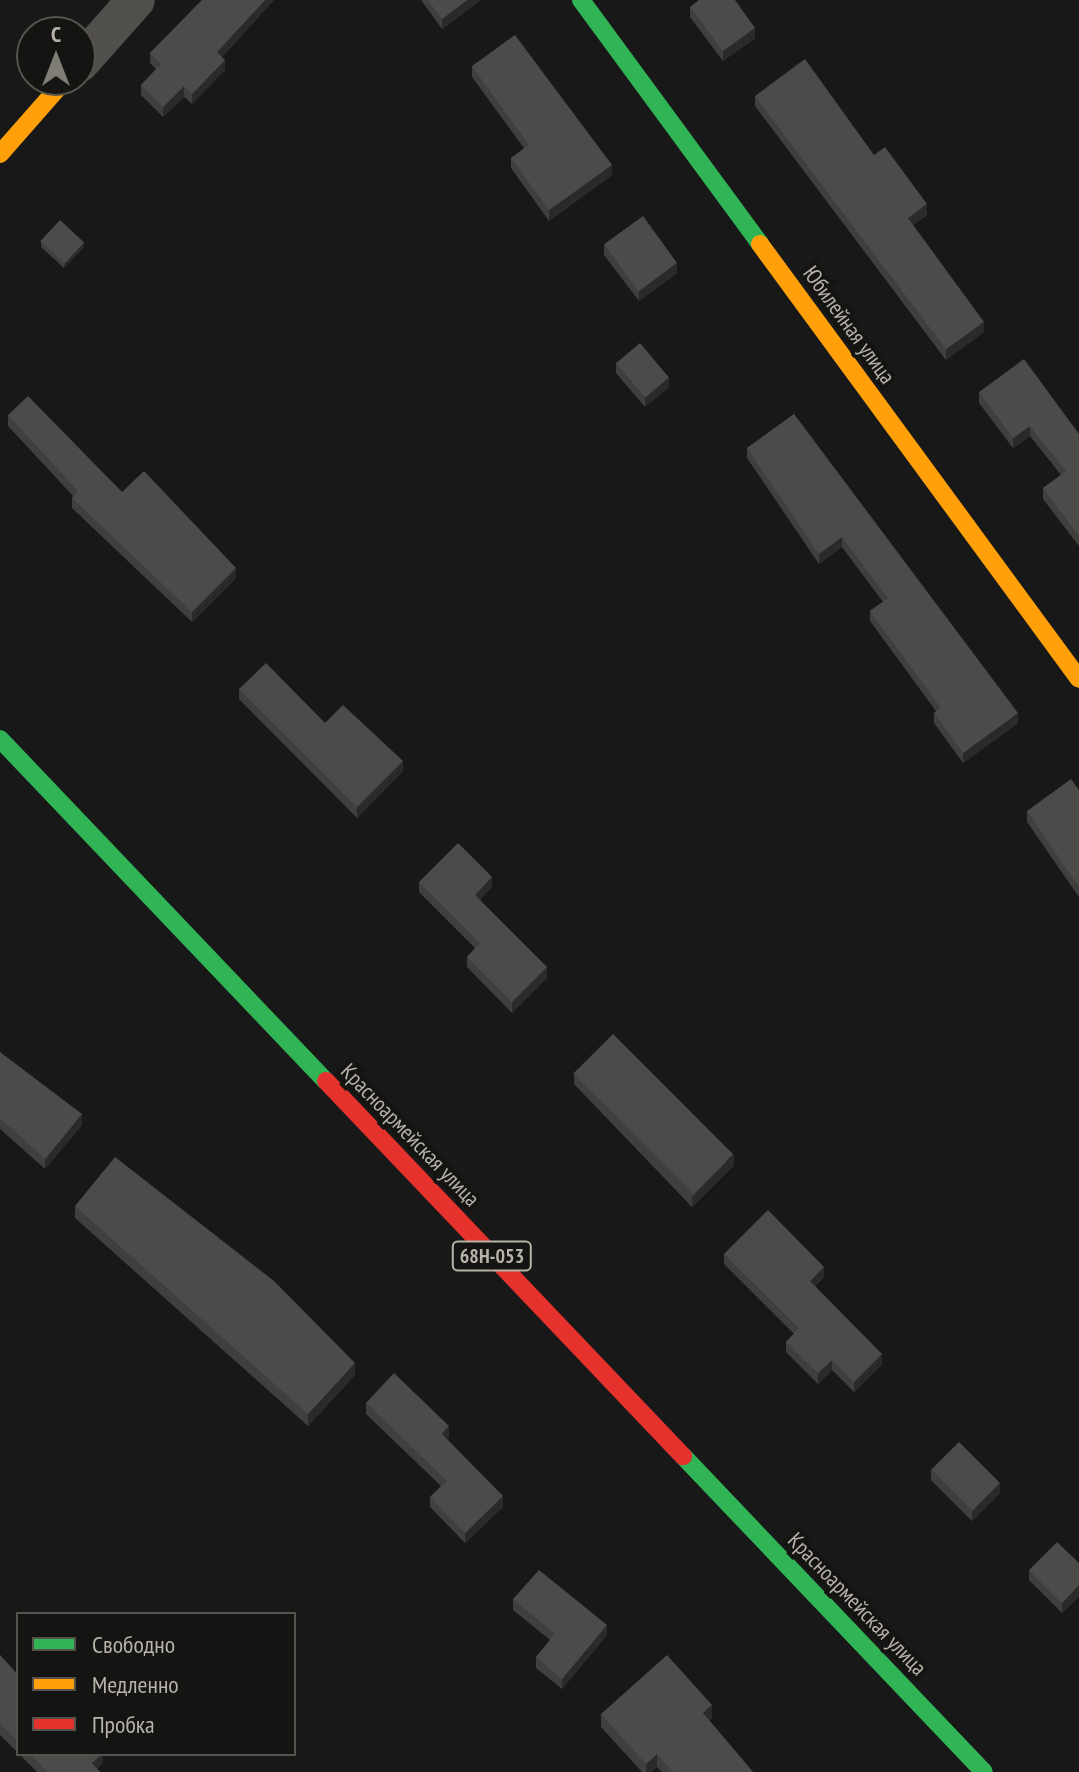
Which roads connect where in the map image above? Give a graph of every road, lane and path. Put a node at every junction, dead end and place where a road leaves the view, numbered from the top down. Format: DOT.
graph roads {
  1 [pos="136,0"];
  2 [pos="581,0"];
  3 [pos="96,45"];
  4 [pos="51,96"];
  5 [pos="0,154"];
  6 [pos="1079,679"];
  7 [pos="0,739"];
  8 [pos="984,1772"];
  1 -- 3 [label="street"];
  2 -- 6 [label="main road, Юбилейная улица"];
  4 -- 5 [label="main road"];
  7 -- 8 [label="main road, Красноармейская улица / 68Н-053"];
}
